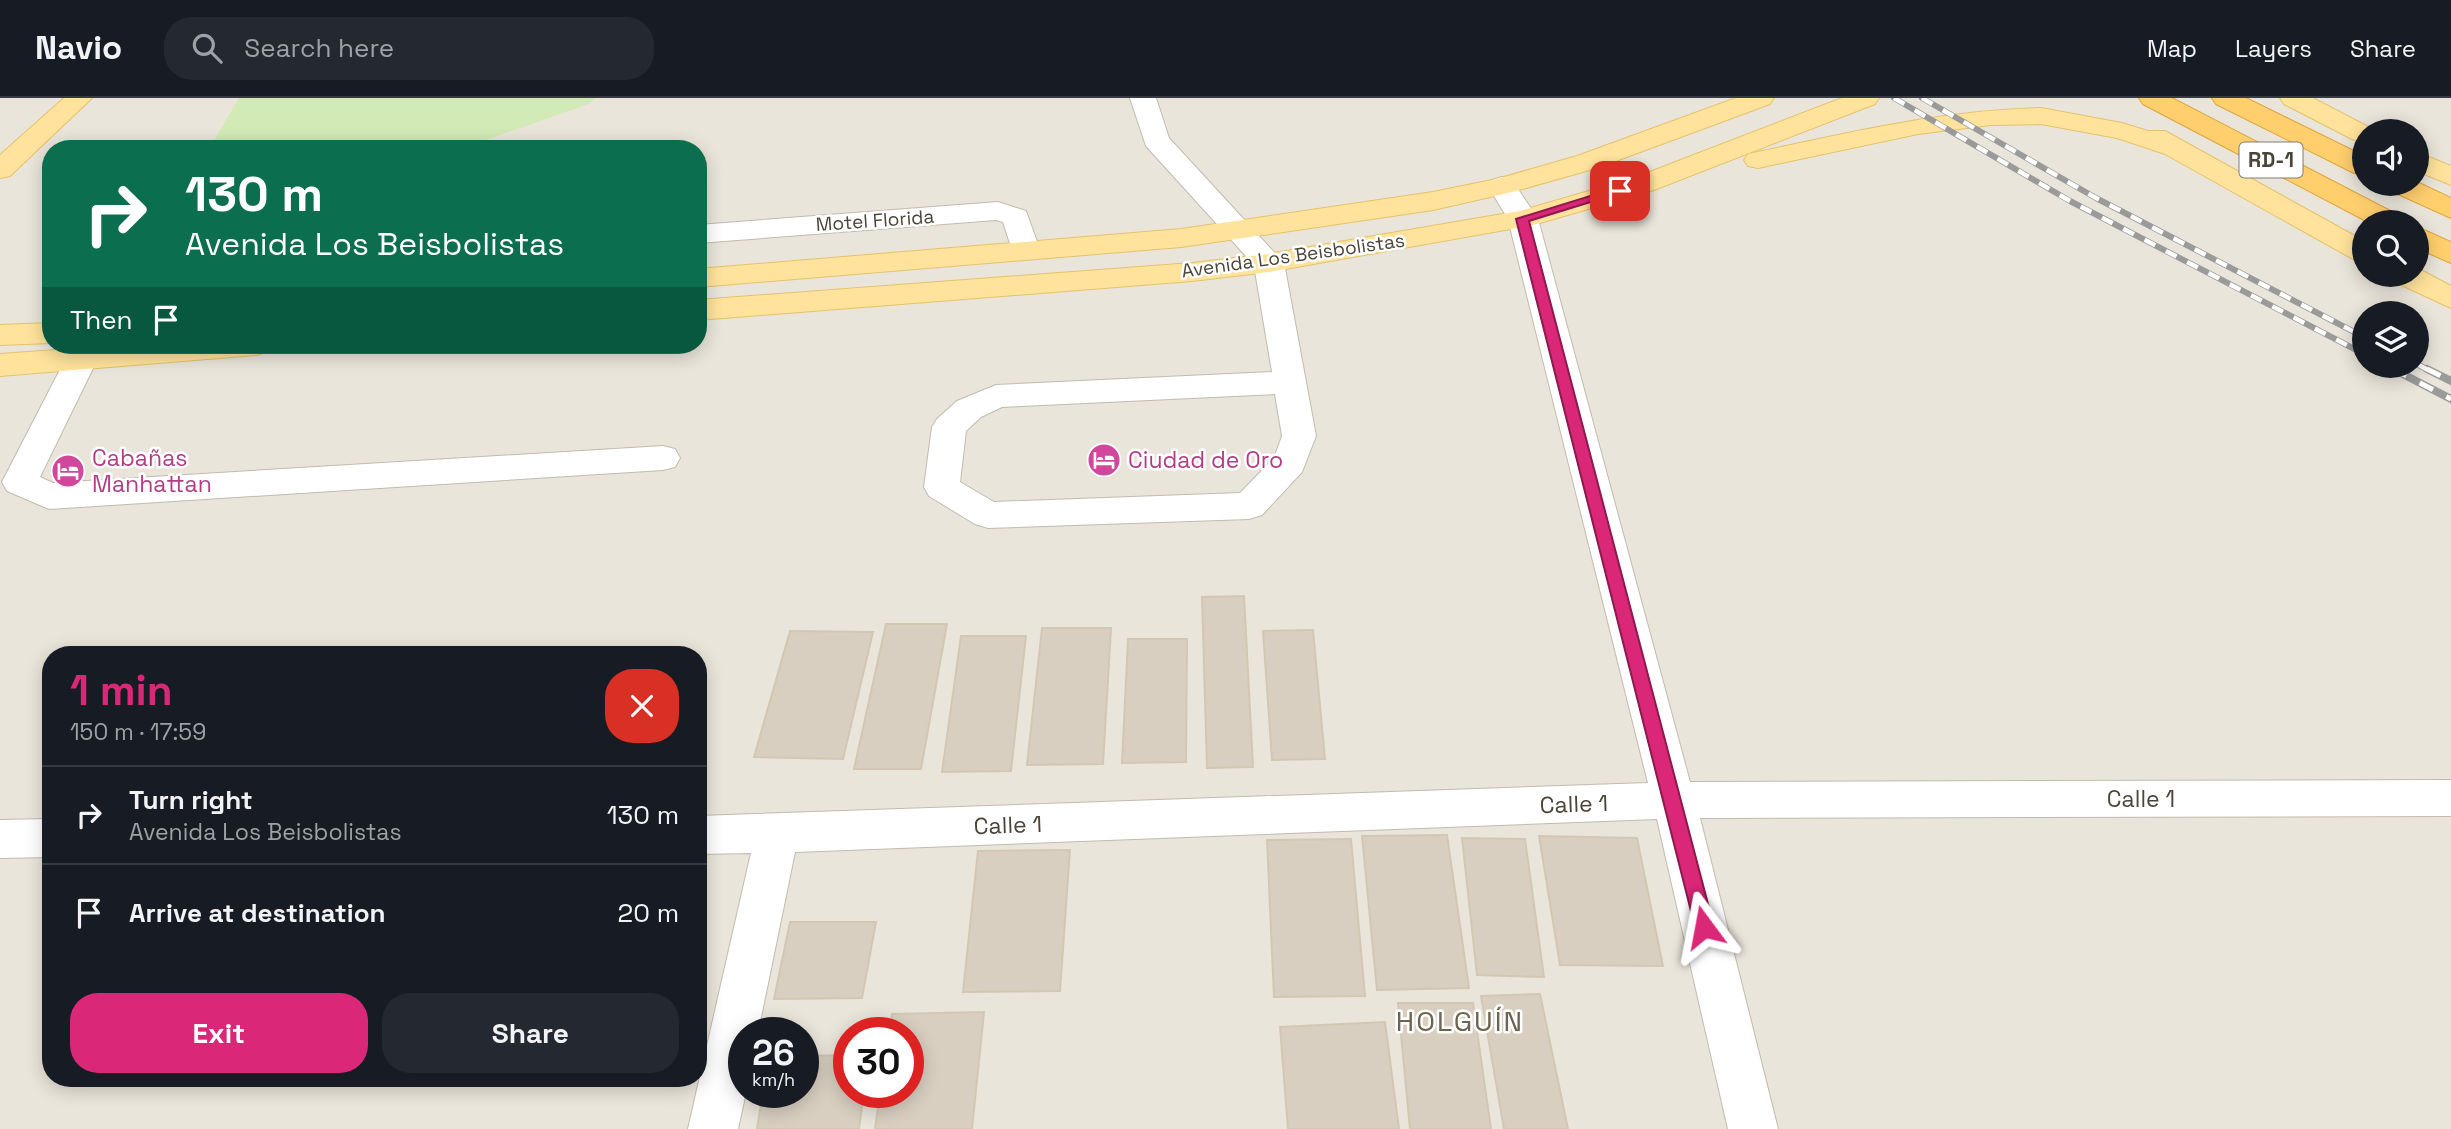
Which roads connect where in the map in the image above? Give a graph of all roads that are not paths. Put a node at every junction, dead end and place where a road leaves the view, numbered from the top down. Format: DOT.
graph roads {
  1 [pos="79,98"];
  2 [pos="1143,98"];
  3 [pos="1761,98"];
  4 [pos="1866,98"];
  5 [pos="2083,98"];
  6 [pos="2152,98"];
  7 [pos="2225,98"];
  8 [pos="2294,98"];
  9 [pos="2314,98"];
  10 [pos="2352,125"];
  11 [pos="2352,127"];
  12 [pos="2178,149"];
  13 [pos="2352,161"];
  14 [pos="2429,166"];
  15 [pos="0,170"];
  16 [pos="2451,177"];
  17 [pos="1644,184"];
  18 [pos="1502,186"];
  19 [pos="2424,196"];
  20 [pos="2451,209"];
  21 [pos="2367,210"];
  22 [pos="1522,219"];
  23 [pos="1238,228"];
  24 [pos="707,233"];
  25 [pos="2352,246"];
  26 [pos="1026,250"];
  27 [pos="1269,263"];
  28 [pos="707,277"];
  29 [pos="2428,287"];
  30 [pos="2451,299"];
  31 [pos="707,309"];
  32 [pos="42,333"];
  33 [pos="0,335"];
  34 [pos="136,354"];
  35 [pos="82,358"];
  36 [pos="0,365"];
  37 [pos="1290,382"];
  38 [pos="663,458"];
  39 [pos="1674,800"];
  40 [pos="2450,800"];
  41 [pos="777,834"];
  42 [pos="707,835"];
  43 [pos="42,838"];
  44 [pos="0,839"];
  45 [pos="713,1129"];
  46 [pos="1753,1129"];
  1 -- 15 [label="main road"];
  2 -- 23 [label="street"];
  3 -- 18 [label="main road, Avenida Los Beisbolistas"];
  4 -- 17 [label="main road, Avenida Los Beisbolistas"];
  5 -- 12 [label="main road"];
  6 -- 21 [label="highway, RD-1"];
  7 -- 13 [label="highway, RD-1"];
  8 -- 11 [label="main road"];
  9 -- 10 [label="main road"];
  12 -- 17 [label="main road"];
  12 -- 25 [label="main road"];
  14 -- 16 [label="main road"];
  17 -- 22 [label="main road, Avenida Los Beisbolistas"];
  18 -- 22 [label="street"];
  18 -- 23 [label="main road, Avenida Los Beisbolistas"];
  19 -- 20 [label="highway"];
  22 -- 27 [label="main road, Avenida Los Beisbolistas"];
  22 -- 39 [label="street"];
  23 -- 26 [label="main road, Avenida Los Beisbolistas"];
  23 -- 27 [label="street"];
  24 -- 26 [label="street, Motel Florida"];
  26 -- 28 [label="main road, Avenida Los Beisbolistas"];
  27 -- 31 [label="main road, Avenida Los Beisbolistas"];
  27 -- 37 [label="street"];
  29 -- 30 [label="main road"];
  32 -- 33 [label="main road"];
  34 -- 35 [label="main road"];
  35 -- 36 [label="main road"];
  35 -- 38 [label="street"];
  37 -- 37 [label="street"];
  39 -- 40 [label="street, Calle 1"];
  39 -- 41 [label="street, Calle 1"];
  39 -- 46 [label="street"];
  41 -- 42 [label="street, Calle 1"];
  41 -- 45 [label="street"];
  43 -- 44 [label="street"];
}
